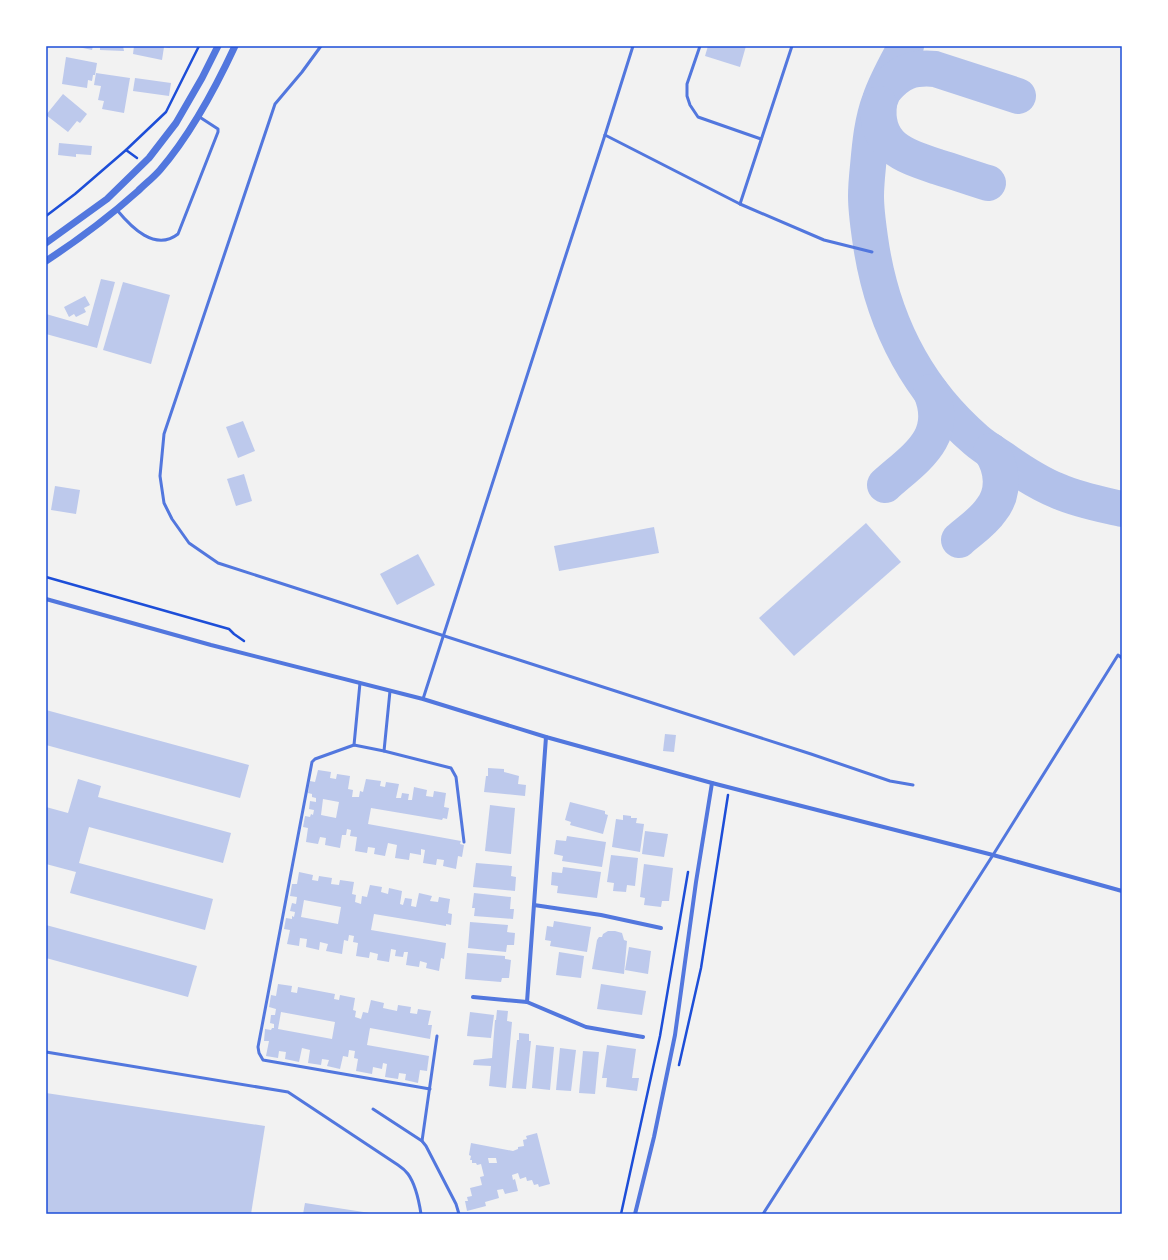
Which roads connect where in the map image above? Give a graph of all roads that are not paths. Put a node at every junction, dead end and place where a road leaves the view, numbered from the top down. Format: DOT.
graph roads {
  1 [pos="218,46"];
  2 [pos="235,46"];
  3 [pos="322,46"];
  4 [pos="633,46"];
  5 [pos="700,46"];
  6 [pos="792,46"];
  7 [pos="198,116"];
  8 [pos="605,135"];
  9 [pos="761,139"];
  10 [pos="740,204"];
  11 [pos="116,210"];
  12 [pos="46,243"];
  13 [pos="872,252"];
  14 [pos="46,261"];
  15 [pos="46,599"];
  16 [pos="442,636"];
  17 [pos="1122,658"];
  18 [pos="360,683"];
  19 [pos="390,691"];
  20 [pos="422,699"];
  21 [pos="546,737"];
  22 [pos="354,745"];
  23 [pos="384,751"];
  24 [pos="712,783"];
  25 [pos="913,785"];
  26 [pos="464,842"];
  27 [pos="992,855"];
  28 [pos="1122,890"];
  29 [pos="534,905"];
  30 [pos="661,928"];
  31 [pos="473,997"];
  32 [pos="527,1002"];
  33 [pos="437,1036"];
  34 [pos="644,1037"];
  35 [pos="46,1052"];
  36 [pos="430,1089"];
  37 [pos="373,1109"];
  38 [pos="422,1141"];
  39 [pos="421,1214"];
  40 [pos="459,1214"];
  41 [pos="635,1214"];
  42 [pos="763,1214"];
  1 -- 12 [label="street"];
  2 -- 7 [label="street"];
  3 -- 16 [label="lane"];
  4 -- 8 [label="lane"];
  5 -- 9 [label="lane"];
  6 -- 9 [label="lane"];
  7 -- 11 [label="street"];
  7 -- 11 [label="lane"];
  8 -- 10 [label="lane"];
  8 -- 16 [label="lane"];
  9 -- 10 [label="lane"];
  10 -- 13 [label="lane"];
  11 -- 14 [label="street"];
  15 -- 18 [label="street"];
  16 -- 20 [label="lane"];
  16 -- 25 [label="lane"];
  17 -- 27 [label="lane"];
  18 -- 19 [label="street"];
  18 -- 22 [label="lane"];
  19 -- 20 [label="street"];
  19 -- 23 [label="lane"];
  20 -- 21 [label="street"];
  21 -- 24 [label="street"];
  21 -- 29 [label="street"];
  22 -- 23 [label="lane"];
  22 -- 36 [label="lane"];
  23 -- 26 [label="lane"];
  24 -- 27 [label="street"];
  24 -- 41 [label="street"];
  27 -- 28 [label="street"];
  27 -- 42 [label="lane"];
  29 -- 30 [label="street"];
  29 -- 32 [label="street"];
  31 -- 32 [label="street"];
  32 -- 34 [label="street"];
  33 -- 36 [label="lane"];
  35 -- 39 [label="lane"];
  36 -- 38 [label="lane"];
  37 -- 38 [label="lane"];
  38 -- 40 [label="lane"];
}
